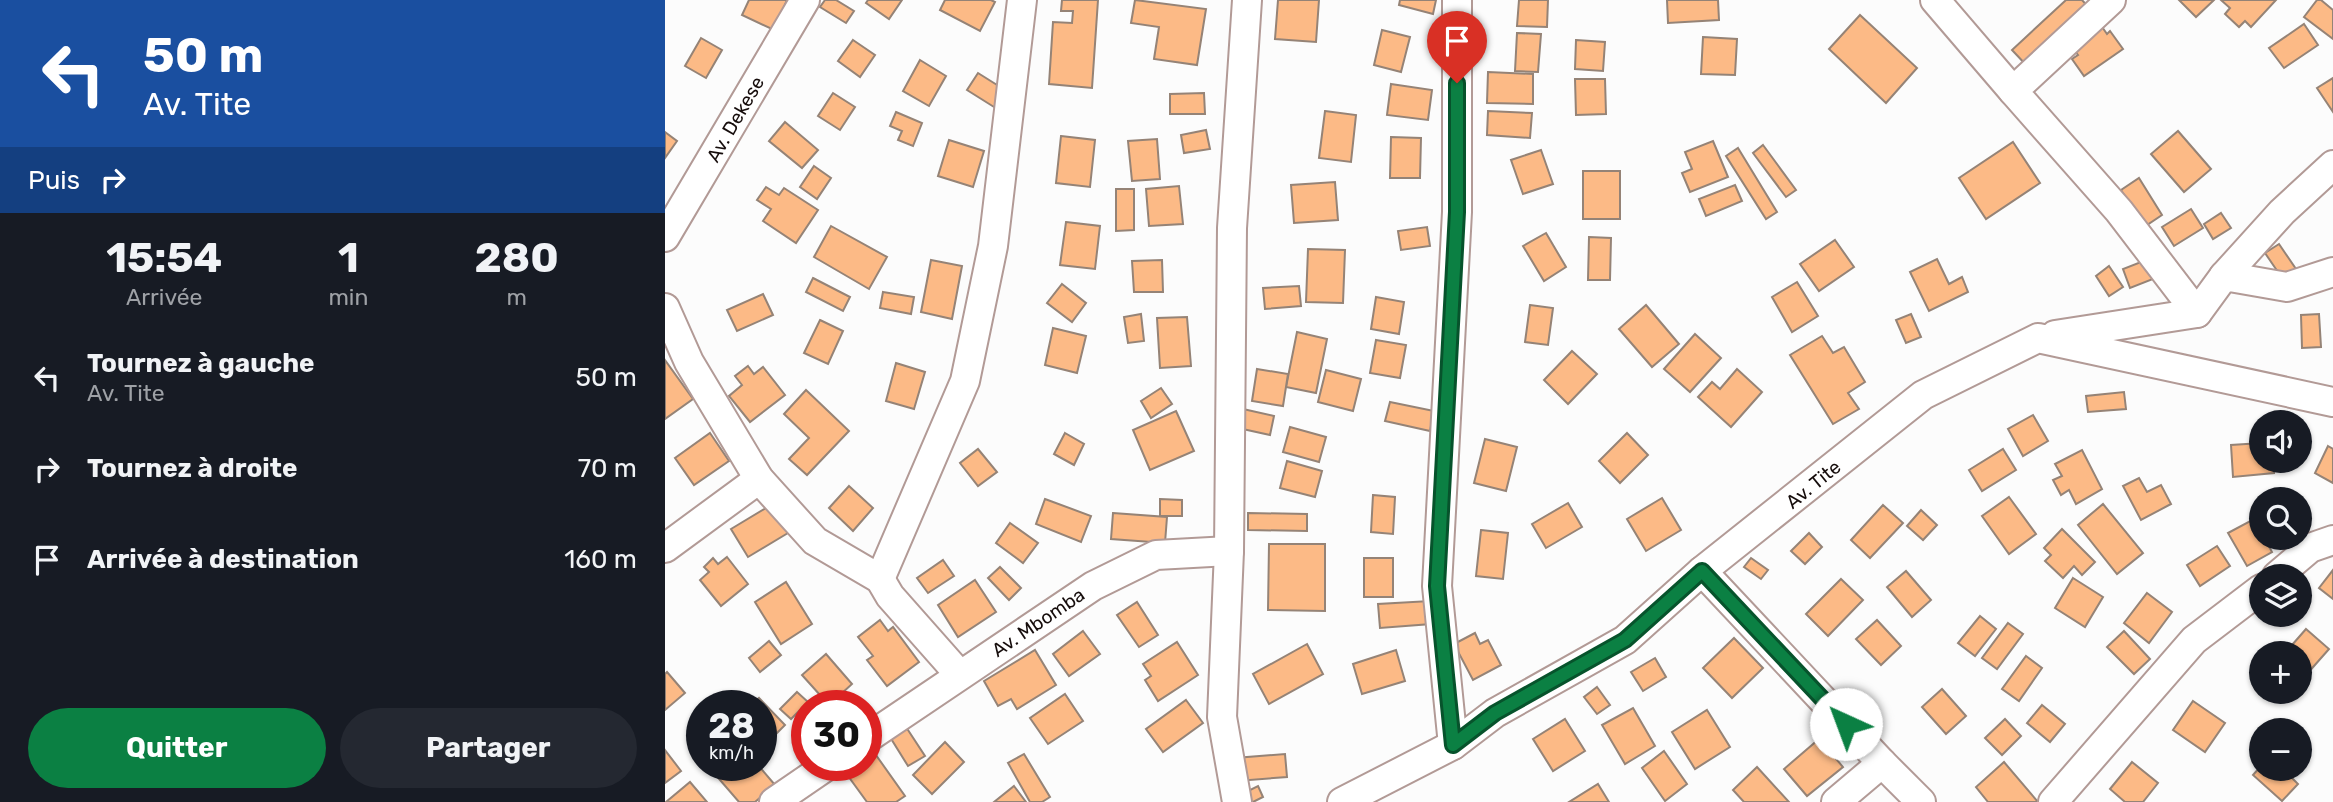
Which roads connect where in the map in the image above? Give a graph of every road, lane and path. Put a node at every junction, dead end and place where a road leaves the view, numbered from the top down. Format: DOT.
graph roads {
  1 [pos="805,0"];
  2 [pos="1022,0"];
  3 [pos="1247,0"];
  4 [pos="1457,0"];
  5 [pos="1935,0"];
  6 [pos="2111,0"];
  7 [pos="2013,91"];
  8 [pos="2333,165"];
  9 [pos="665,237"];
  10 [pos="2333,272"];
  11 [pos="2224,276"];
  12 [pos="665,308"];
  13 [pos="2197,313"];
  14 [pos="2038,338"];
  15 [pos="2333,402"];
  16 [pos="759,479"];
  17 [pos="2333,540"];
  18 [pos="665,548"];
  19 [pos="1229,551"];
  20 [pos="2291,564"];
  21 [pos="1702,571"];
  22 [pos="880,579"];
  23 [pos="2249,598"];
  24 [pos="959,674"];
  25 [pos="882,727"];
  26 [pos="1453,745"];
  27 [pos="1882,763"];
  28 [pos="805,781"];
  29 [pos="1375,794"];
  30 [pos="774,802"];
  31 [pos="1237,802"];
  32 [pos="1342,802"];
  33 [pos="1836,802"];
  34 [pos="1921,802"];
  35 [pos="2053,802"];
  1 -- 9 [label="street, Av. Dekese"];
  2 -- 22 [label="street"];
  3 -- 19 [label="street"];
  4 -- 26 [label="street"];
  5 -- 7 [label="street"];
  6 -- 7 [label="street"];
  7 -- 13 [label="street"];
  8 -- 11 [label="street"];
  10 -- 11 [label="street"];
  11 -- 13 [label="street"];
  12 -- 16 [label="street"];
  13 -- 14 [label="street, Av. Tite"];
  14 -- 15 [label="street"];
  14 -- 21 [label="street, Av. Tite"];
  16 -- 18 [label="street"];
  16 -- 22 [label="street"];
  17 -- 20 [label="street"];
  19 -- 24 [label="street, Av. Mbomba"];
  19 -- 31 [label="street"];
  21 -- 26 [label="street, Av. Tite"];
  21 -- 27 [label="street"];
  22 -- 24 [label="street"];
  23 -- 35 [label="street"];
  24 -- 25 [label="street, Av. Mbomba"];
  26 -- 29 [label="street, Av. Tite"];
  27 -- 33 [label="street"];
  27 -- 34 [label="street"];
  28 -- 30 [label="street"];
  29 -- 32 [label="street, Av. Tite"];
}
